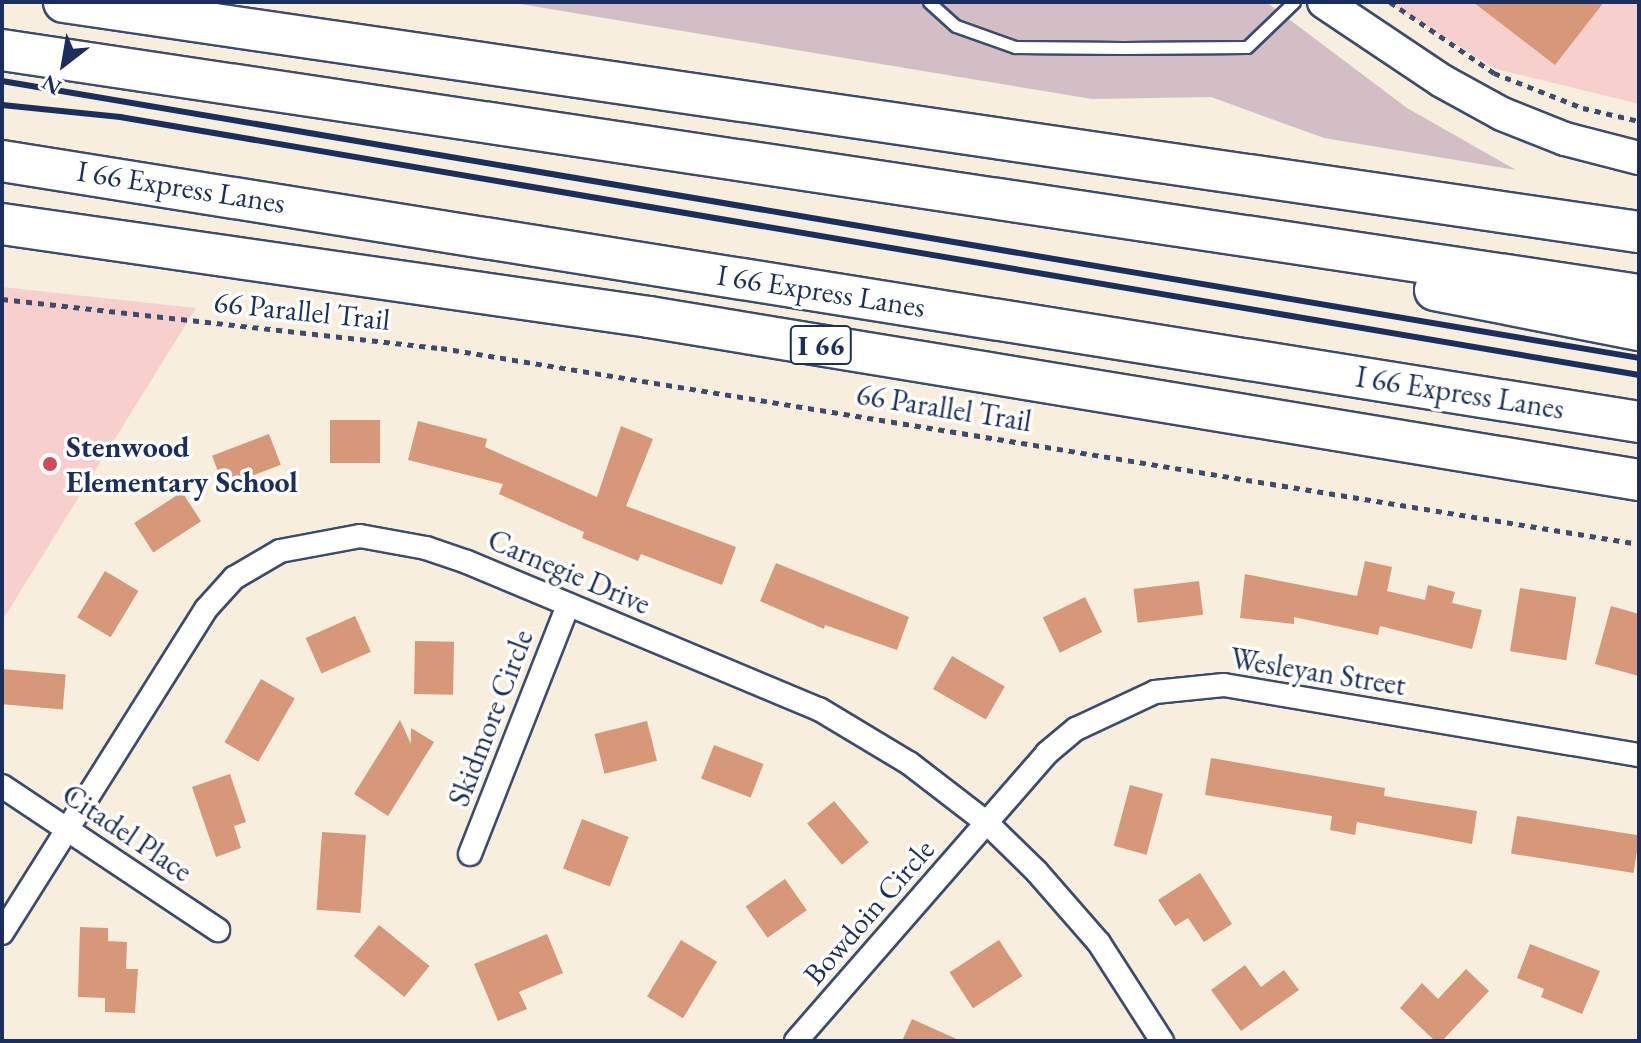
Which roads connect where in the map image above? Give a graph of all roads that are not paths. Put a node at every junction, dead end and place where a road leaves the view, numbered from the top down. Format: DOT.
graph roads {
  1 [pos="64,2"];
  2 [pos="929,2"];
  3 [pos="1294,2"];
  4 [pos="1324,2"];
  5 [pos="2,50"];
  6 [pos="1639,158"];
  7 [pos="2,161"];
  8 [pos="872,181"];
  9 [pos="2,224"];
  10 [pos="1639,232"];
  11 [pos="1639,295"];
  12 [pos="1639,330"];
  13 [pos="1639,422"];
  14 [pos="1639,480"];
  15 [pos="568,605"];
  16 [pos="1639,755"];
  17 [pos="2,786"];
  18 [pos="987,823"];
  19 [pos="68,829"];
  20 [pos="470,854"];
  21 [pos="218,930"];
  22 [pos="2,933"];
  23 [pos="796,1041"];
  24 [pos="1162,1041"];
  1 -- 10 [label="highway"];
  2 -- 3 [label="lane"];
  4 -- 6 [label="main road"];
  5 -- 8 [label="highway"];
  7 -- 13 [label="highway, I 66 Express Lanes"];
  8 -- 11 [label="highway"];
  8 -- 12 [label="highway"];
  9 -- 14 [label="highway, I 66"];
  15 -- 18 [label="street, Carnegie Drive"];
  15 -- 19 [label="street, Carnegie Drive"];
  15 -- 20 [label="street, Skidmore Circle"];
  16 -- 18 [label="street, Wesleyan Street"];
  17 -- 19 [label="street, Citadel Place"];
  18 -- 23 [label="street, Bowdoin Circle"];
  18 -- 24 [label="street, Carnegie Drive"];
  19 -- 21 [label="street, Citadel Place"];
  19 -- 22 [label="street, Carnegie Drive"];
}
